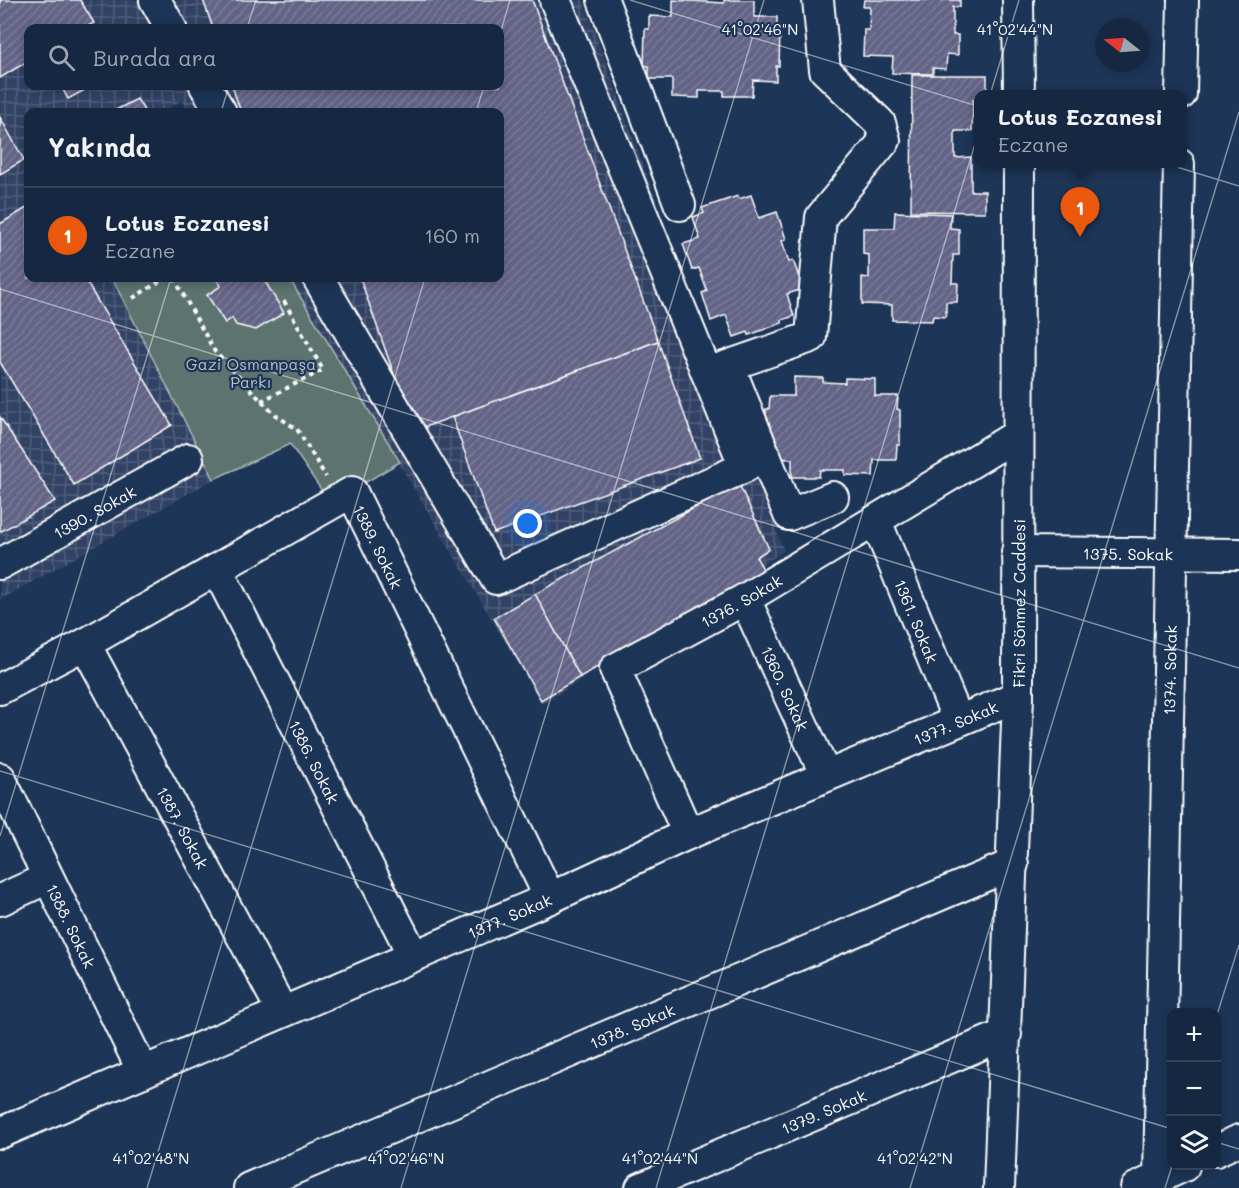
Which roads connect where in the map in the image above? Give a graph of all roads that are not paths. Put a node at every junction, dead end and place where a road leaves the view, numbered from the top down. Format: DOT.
graph roads {
  1 [pos="155,0"];
  2 [pos="555,0"];
  3 [pos="603,0"];
  4 [pos="818,0"];
  5 [pos="1018,0"];
  6 [pos="1183,0"];
  7 [pos="169,24"];
  8 [pos="207,90"];
  9 [pos="1019,90"];
  10 [pos="1181,90"];
  11 [pos="219,108"];
  12 [pos="1018,168"];
  13 [pos="1179,168"];
  14 [pos="680,205"];
  15 [pos="320,282"];
  16 [pos="718,370"];
  17 [pos="1017,435"];
  18 [pos="188,459"];
  19 [pos="833,497"];
  20 [pos="876,521"];
  21 [pos="1017,552"];
  22 [pos="1172,554"];
  23 [pos="1239,554"];
  24 [pos="0,564"];
  25 [pos="217,568"];
  26 [pos="746,599"];
  27 [pos="85,644"];
  28 [pos="0,689"];
  29 [pos="1018,696"];
  30 [pos="958,720"];
  31 [pos="826,776"];
  32 [pos="0,778"];
  33 [pos="688,834"];
  34 [pos="1013,864"];
  35 [pos="48,878"];
  36 [pos="550,898"];
  37 [pos="0,900"];
  38 [pos="413,955"];
  39 [pos="282,1011"];
  40 [pos="1006,1034"];
  41 [pos="143,1072"];
  42 [pos="0,1133"];
  43 [pos="1239,1140"];
  44 [pos="1221,1149"];
  45 [pos="1160,1177"];
  46 [pos="249,1188"];
  47 [pos="641,1188"];
  48 [pos="999,1188"];
  1 -- 7 [label="street"];
  2 -- 16 [label="street"];
  3 -- 14 [label="street"];
  4 -- 16 [label="street"];
  5 -- 9 [label="street"];
  6 -- 10 [label="street"];
  8 -- 11 [label="street"];
  12 -- 17 [label="street, Fikri Sönmez Caddesi"];
  13 -- 22 [label="street, 1374. Sokak"];
  15 -- 16 [label="street"];
  16 -- 19 [label="street"];
  17 -- 20 [label="street, 1376. Sokak"];
  17 -- 21 [label="street, Fikri Sönmez Caddesi"];
  18 -- 24 [label="street, 1390. Sokak"];
  20 -- 26 [label="street, 1376. Sokak"];
  20 -- 30 [label="street, 1361. Sokak"];
  21 -- 22 [label="street, 1375. Sokak"];
  21 -- 29 [label="street, Fikri Sönmez Caddesi"];
  22 -- 23 [label="street, 1375. Sokak"];
  22 -- 45 [label="street, 1374. Sokak"];
  25 -- 27 [label="street, 1389. Sokak"];
  25 -- 36 [label="street, 1389. Sokak"];
  25 -- 38 [label="street, 1386. Sokak"];
  26 -- 31 [label="street, 1360. Sokak"];
  26 -- 33 [label="street, 1376. Sokak"];
  27 -- 28 [label="street, 1389. Sokak"];
  27 -- 39 [label="street, 1387. Sokak"];
  29 -- 30 [label="street, 1377. Sokak"];
  29 -- 34 [label="street, Fikri Sönmez Caddesi"];
  30 -- 31 [label="street, 1377. Sokak"];
  31 -- 33 [label="street, 1377. Sokak"];
  32 -- 35 [label="street, 1388. Sokak"];
  33 -- 36 [label="street, 1377. Sokak"];
  34 -- 40 [label="street, Fikri Sönmez Caddesi"];
  34 -- 46 [label="street, 1378. Sokak"];
  35 -- 37 [label="street"];
  35 -- 41 [label="street, 1388. Sokak"];
  36 -- 38 [label="street, 1377. Sokak"];
  38 -- 39 [label="street, 1377. Sokak"];
  39 -- 41 [label="street, 1377. Sokak"];
  40 -- 47 [label="street, 1379. Sokak"];
  40 -- 48 [label="street, Fikri Sönmez Caddesi"];
  41 -- 42 [label="street, 1377. Sokak"];
  43 -- 44 [label="street"];
}
